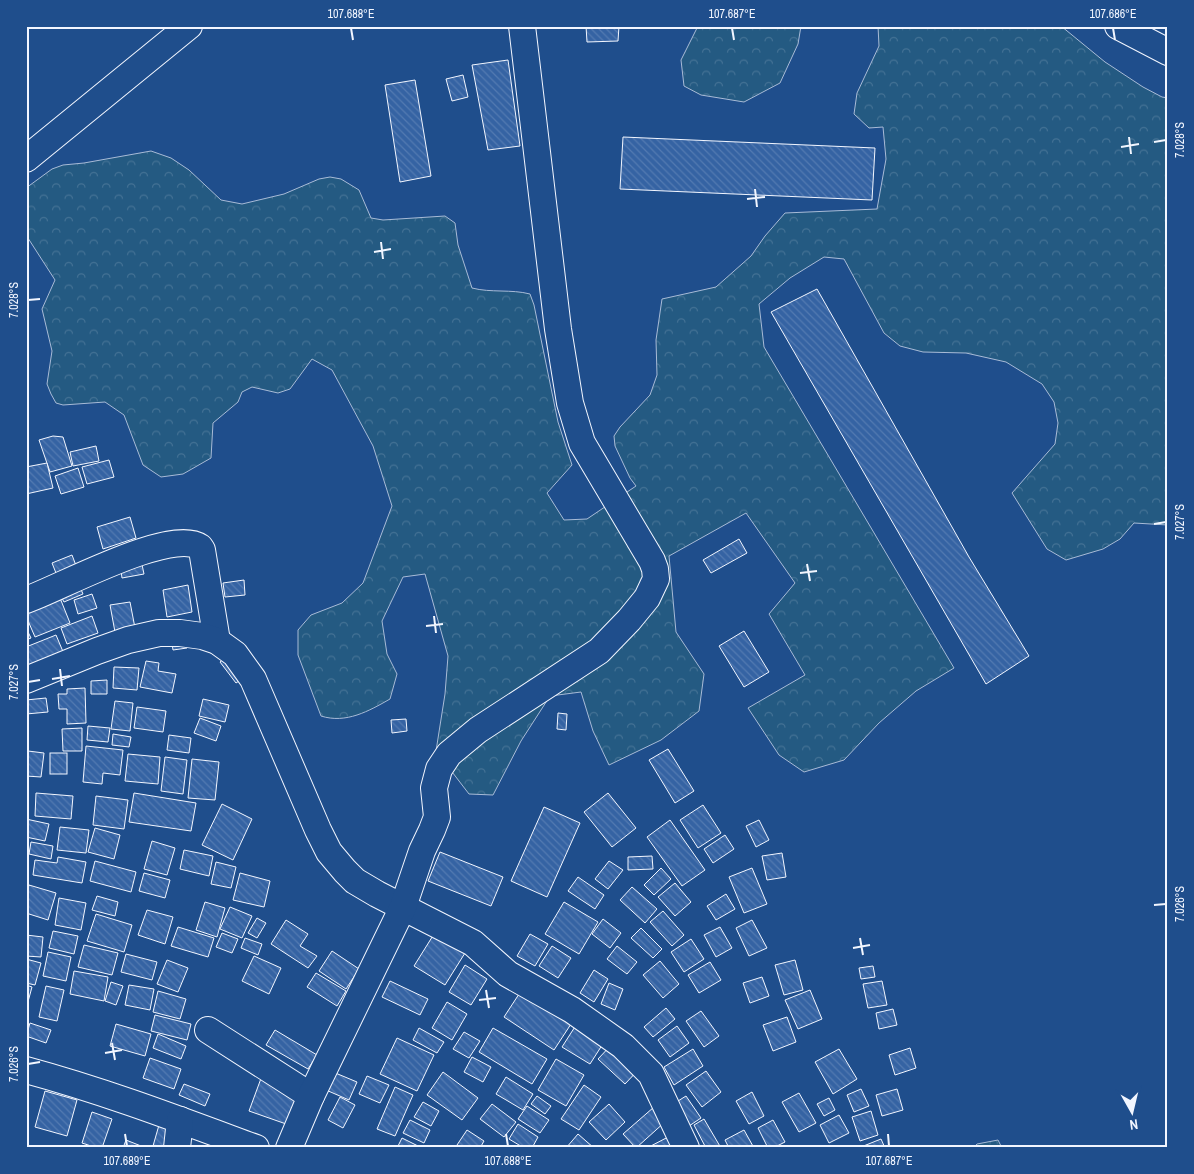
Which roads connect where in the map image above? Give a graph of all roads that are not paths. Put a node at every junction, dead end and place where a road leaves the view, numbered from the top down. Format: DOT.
graph roads {
  1 [pos="189,26"];
  2 [pos="522,26"];
  3 [pos="1118,26"];
  4 [pos="1168,52"];
  5 [pos="26,158"];
  6 [pos="26,600"];
  7 [pos="217,641"];
  8 [pos="26,680"];
  9 [pos="403,907"];
  10 [pos="208,1030"];
  11 [pos="26,1070"];
  12 [pos="311,1096"];
  13 [pos="180,1120"];
  14 [pos="177,1148"];
  15 [pos="256,1148"];
  16 [pos="289,1148"];
  17 [pos="686,1148"];
  1 -- 5 [label="street"];
  2 -- 9 [label="street"];
  3 -- 4 [label="street"];
  6 -- 7 [label="street"];
  7 -- 8 [label="street"];
  7 -- 9 [label="street"];
  9 -- 12 [label="street"];
  9 -- 17 [label="street"];
  10 -- 12 [label="street"];
  11 -- 13 [label="street"];
  12 -- 16 [label="street"];
  13 -- 14 [label="street"];
  13 -- 15 [label="street"];
}
